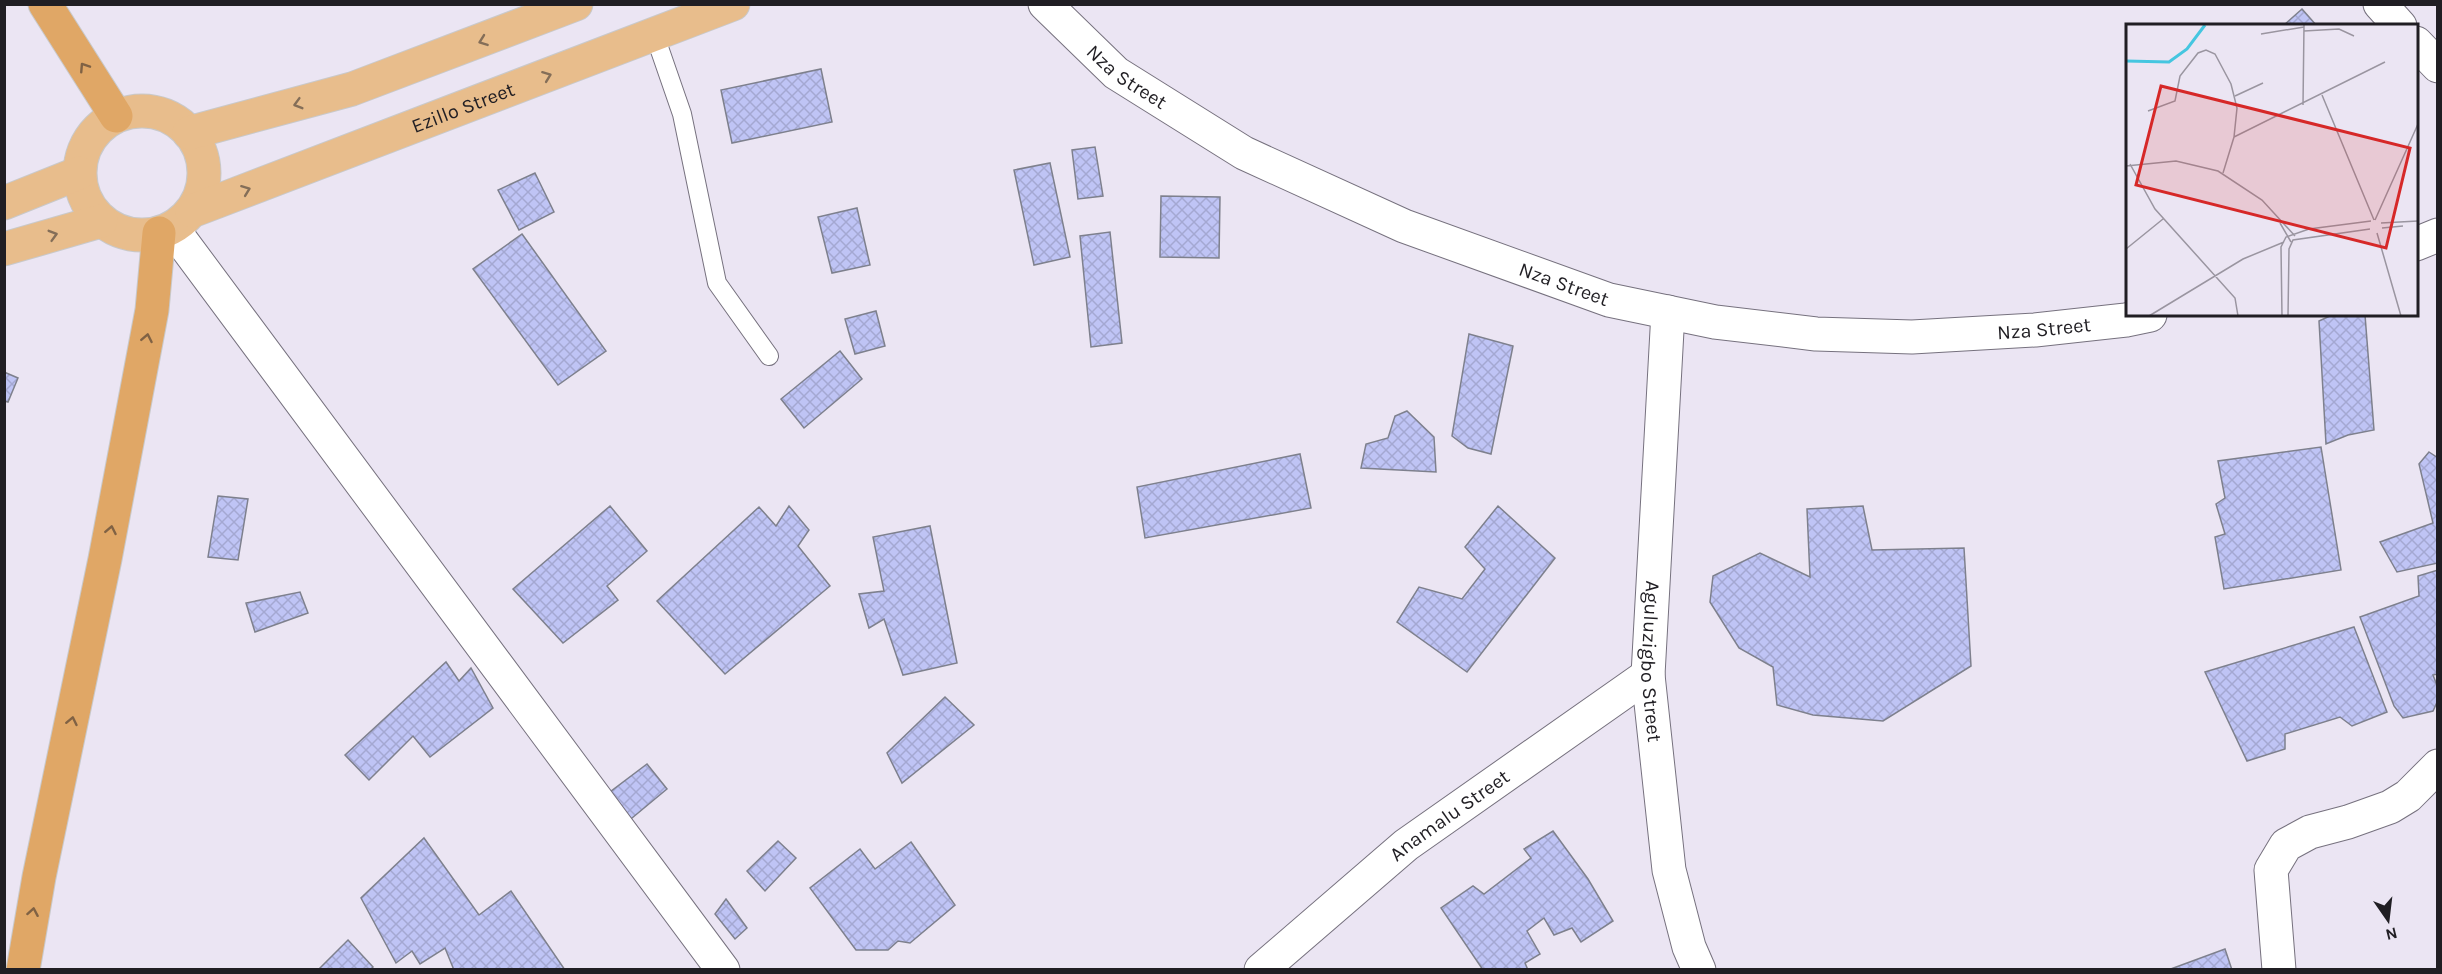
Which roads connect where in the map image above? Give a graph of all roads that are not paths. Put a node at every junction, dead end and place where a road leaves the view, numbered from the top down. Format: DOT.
graph roads {
  1 [pos="45,4"];
  2 [pos="576,4"];
  3 [pos="733,4"];
  4 [pos="1045,4"];
  5 [pos="2380,4"];
  6 [pos="2398,24"];
  7 [pos="655,36"];
  8 [pos="2418,45"];
  9 [pos="2438,66"];
  10 [pos="116,116"];
  11 [pos="189,133"];
  12 [pos="79,173"];
  13 [pos="4,203"];
  14 [pos="101,220"];
  15 [pos="174,224"];
  16 [pos="2438,235"];
  17 [pos="2418,243"];
  18 [pos="4,249"];
  19 [pos="1668,312"];
  20 [pos="2145,316"];
  21 [pos="769,356"];
  22 [pos="1648,675"];
  23 [pos="2438,766"];
  24 [pos="23,969"];
  25 [pos="723,969"];
  26 [pos="1261,969"];
  27 [pos="1699,969"];
  28 [pos="2279,969"];
  10 -- 1 [label="highway, one-way"];
  2 -- 11 [label="main road, one-way"];
  3 -- 7 [label="main road, Ezillo Street"];
  4 -- 19 [label="street, Nza Street"];
  5 -- 6 [label="street"];
  15 -- 7 [label="main road, Ezillo Street, one-way"];
  7 -- 21 [label="lane"];
  8 -- 9 [label="street"];
  10 -- 11 [label="main road"];
  10 -- 12 [label="main road"];
  11 -- 15 [label="main road"];
  12 -- 13 [label="main road"];
  12 -- 14 [label="main road"];
  14 -- 15 [label="main road"];
  18 -- 14 [label="main road, one-way"];
  24 -- 15 [label="highway, one-way"];
  15 -- 25 [label="street"];
  16 -- 17 [label="street"];
  19 -- 20 [label="street, Nza Street"];
  19 -- 22 [label="street, Aguluzigbo Street"];
  22 -- 26 [label="street, Anamalu Street"];
  22 -- 27 [label="street, Aguluzigbo Street"];
  23 -- 28 [label="street"];
}
